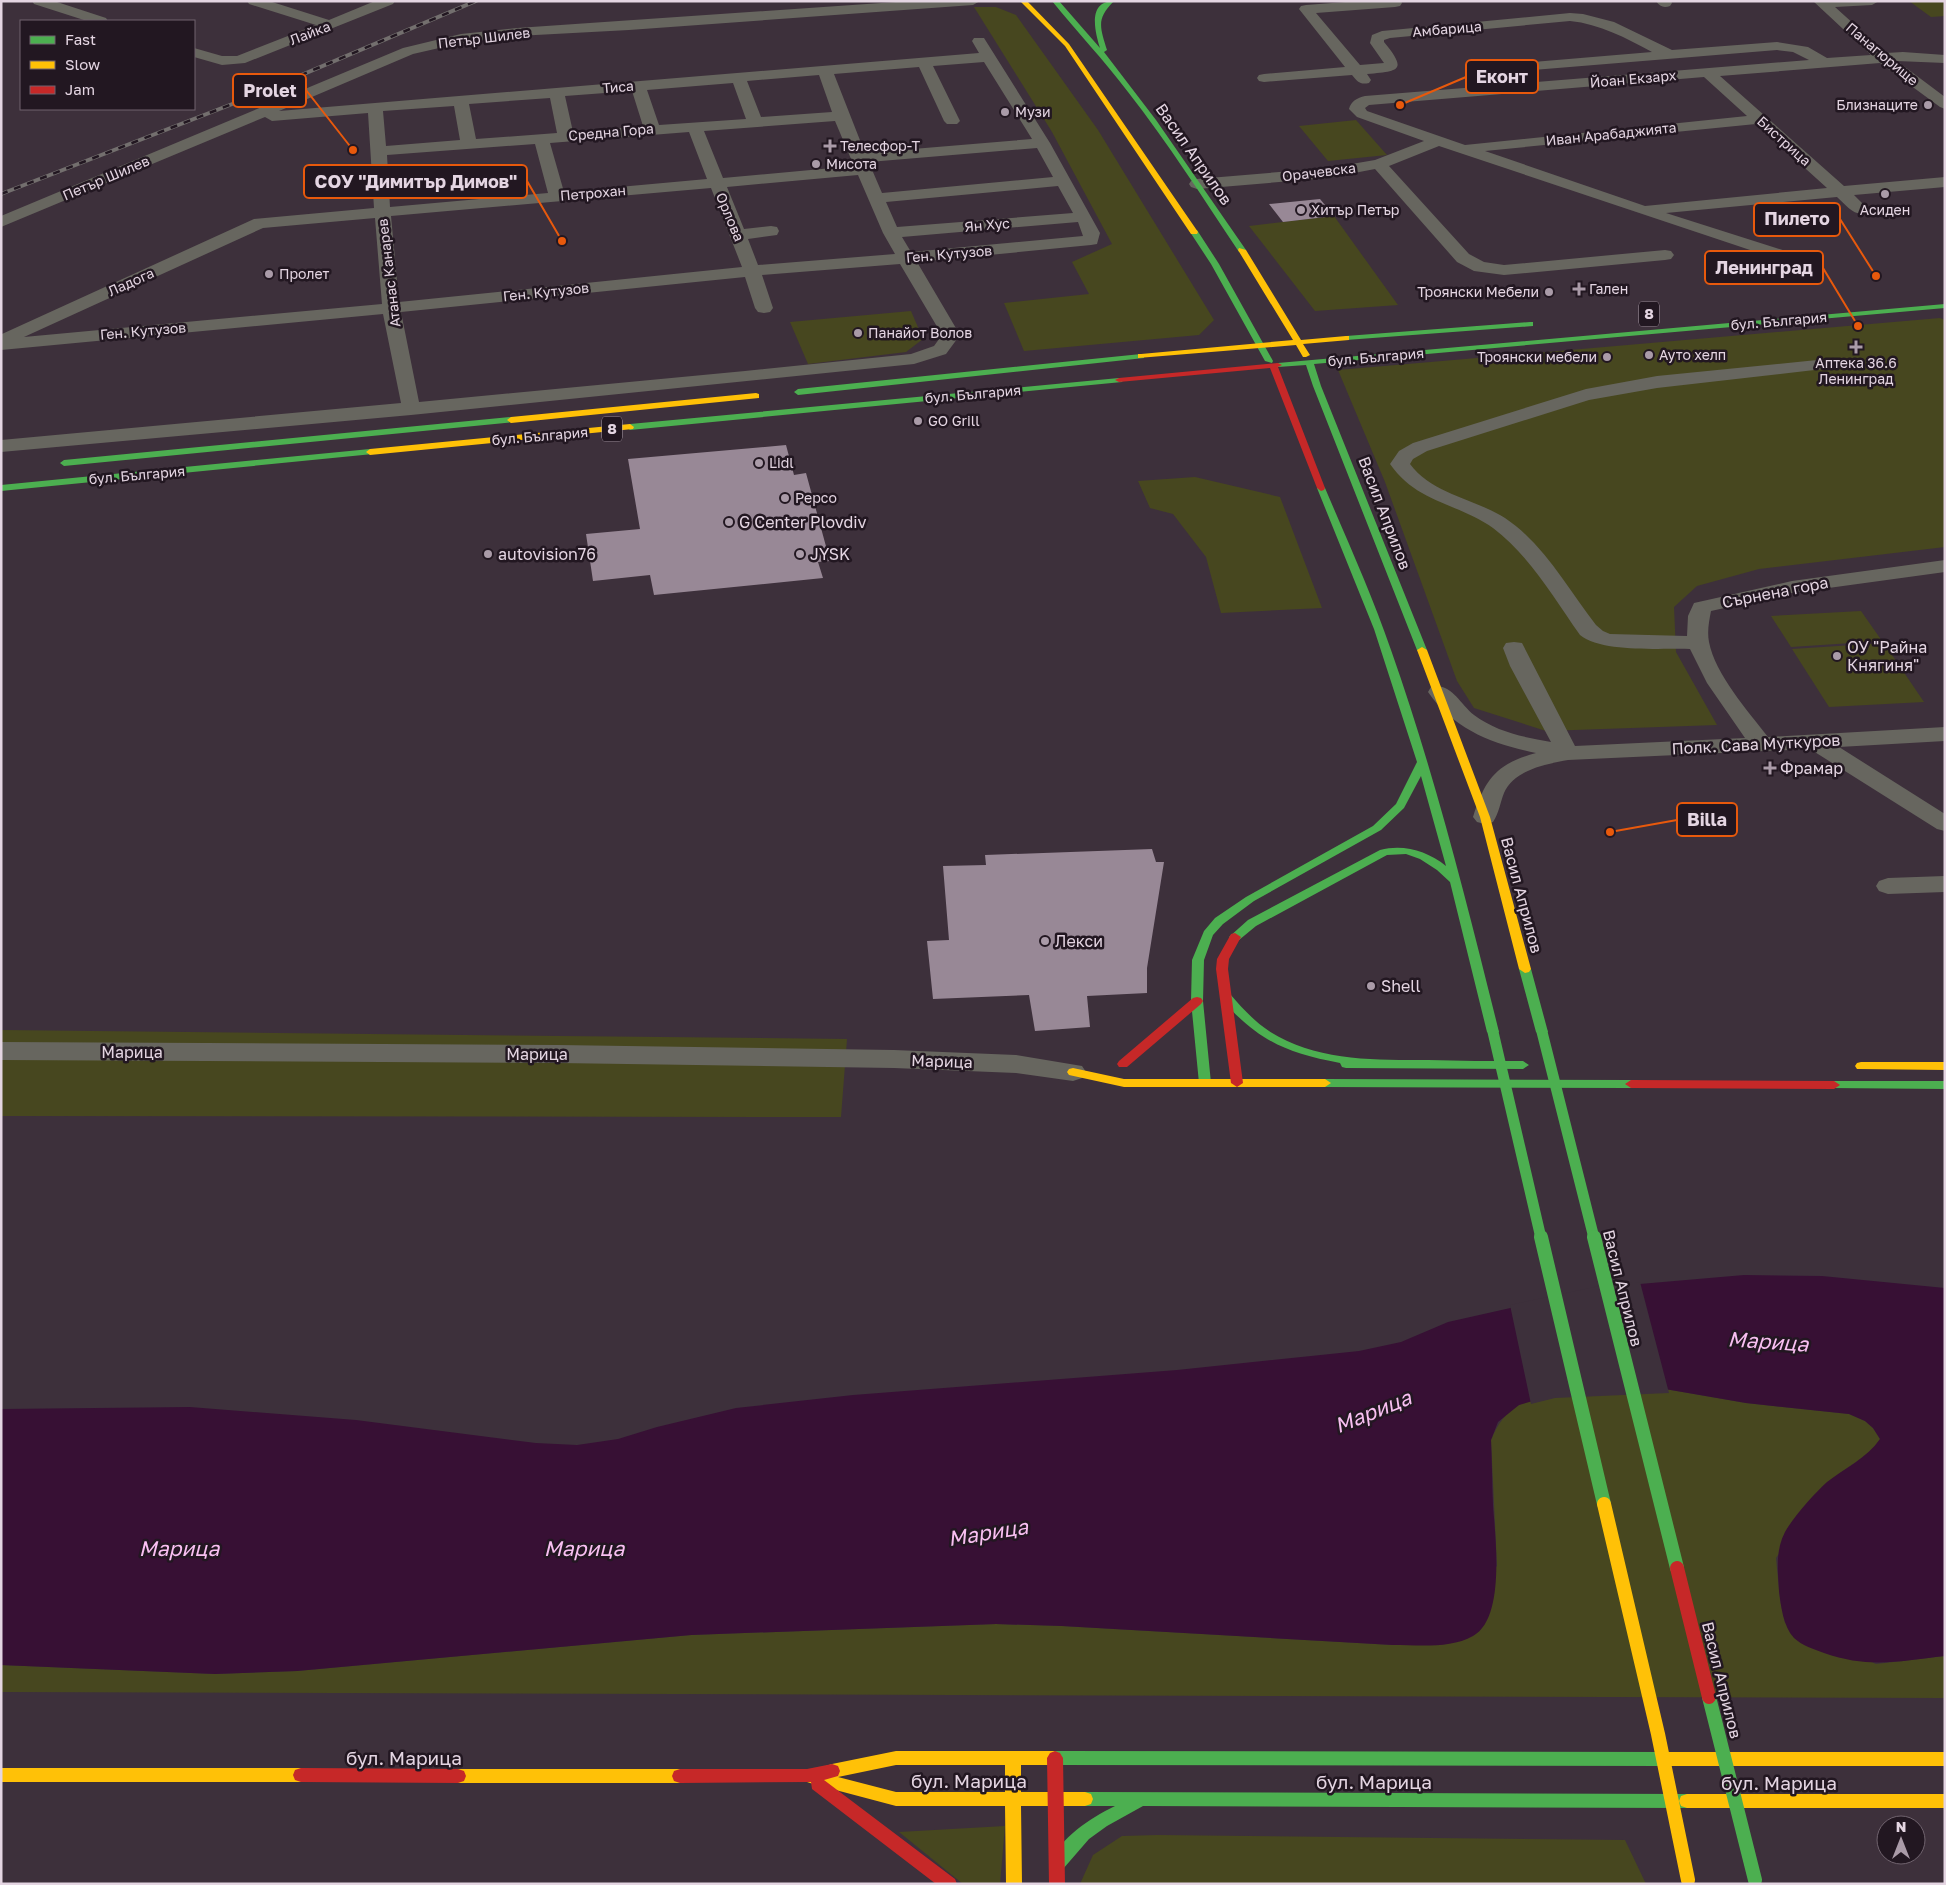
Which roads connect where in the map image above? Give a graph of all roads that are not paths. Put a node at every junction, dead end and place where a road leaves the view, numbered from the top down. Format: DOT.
graph roads {
  1 [pos="39,1"];
  2 [pos="84,1"];
  3 [pos="254,1"];
  4 [pos="388,1"];
  5 [pos="973,1"];
  6 [pos="1023,1"];
  7 [pos="1055,1"];
  8 [pos="1111,1"];
  9 [pos="1872,1"];
  10 [pos="947,2"];
  11 [pos="1394,2"];
  12 [pos="1822,3"];
  13 [pos="64,9"];
  14 [pos="98,20"];
  15 [pos="331,25"];
  16 [pos="979,41"];
  17 [pos="195,52"];
  18 [pos="1670,55"];
  19 [pos="989,57"];
  20 [pos="1106,57"];
  21 [pos="1883,58"];
  22 [pos="1945,60"];
  23 [pos="924,62"];
  24 [pos="1824,63"];
  25 [pos="825,70"];
  26 [pos="1486,70"];
  27 [pos="1356,71"];
  28 [pos="1708,73"];
  29 [pos="738,77"];
  30 [pos="1264,78"];
  31 [pos="638,85"];
  32 [pos="556,92"];
  33 [pos="461,100"];
  34 [pos="1383,100"];
  35 [pos="1945,104"];
  36 [pos="375,107"];
  37 [pos="841,116"];
  38 [pos="247,118"];
  39 [pos="1759,119"];
  40 [pos="754,121"];
  41 [pos="952,121"];
  42 [pos="694,126"];
  43 [pos="652,129"];
  44 [pos="566,136"];
  45 [pos="541,138"];
  46 [pos="1438,140"];
  47 [pos="1042,143"];
  48 [pos="469,144"];
  49 [pos="1463,149"];
  50 [pos="380,151"];
  51 [pos="863,164"];
  52 [pos="1379,164"];
  53 [pos="1063,181"];
  54 [pos="715,182"];
  55 [pos="1945,182"];
  56 [pos="1196,184"];
  57 [pos="1840,192"];
  58 [pos="557,196"];
  59 [pos="877,198"];
  60 [pos="1641,210"];
  61 [pos="1861,210"];
  62 [pos="382,212"];
  63 [pos="1082,217"];
  64 [pos="1,222"];
  65 [pos="260,223"];
  66 [pos="771,231"];
  67 [pos="891,233"];
  68 [pos="737,235"];
  69 [pos="1665,255"];
  70 [pos="907,258"];
  71 [pos="1789,258"];
  72 [pos="752,271"];
  73 [pos="1945,306"];
  74 [pos="392,308"];
  75 [pos="764,308"];
  76 [pos="1544,323"];
  77 [pos="1298,342"];
  78 [pos="1,343"];
  79 [pos="1261,345"];
  80 [pos="1310,363"];
  81 [pos="1818,364"];
  82 [pos="1273,366"];
  83 [pos="791,392"];
  84 [pos="772,394"];
  85 [pos="411,409"];
  86 [pos="372,432"];
  87 [pos="1,446"];
  88 [pos="372,453"];
  89 [pos="50,464"];
  90 [pos="1,488"];
  91 [pos="1945,566"];
  92 [pos="1699,643"];
  93 [pos="1514,648"];
  94 [pos="1439,692"];
  95 [pos="1945,734"];
  96 [pos="1815,742"];
  97 [pos="1761,744"];
  98 [pos="1568,752"];
  99 [pos="1422,761"];
  100 [pos="1485,817"];
  101 [pos="1945,824"];
  102 [pos="1457,883"];
  103 [pos="1945,884"];
  104 [pos="1888,886"];
  105 [pos="1226,997"];
  106 [pos="1197,1001"];
  107 [pos="1,1051"];
  108 [pos="1141,1064"];
  109 [pos="1207,1064"];
  110 [pos="1240,1064"];
  111 [pos="1314,1064"];
  112 [pos="1363,1064"];
  113 [pos="1114,1065"];
  114 [pos="1560,1065"];
  115 [pos="1846,1066"];
  116 [pos="1945,1066"];
  117 [pos="1073,1072"];
  118 [pos="1205,1083"];
  119 [pos="1237,1083"];
  120 [pos="1945,1085"];
  121 [pos="1013,1758"];
  122 [pos="1055,1758"];
  123 [pos="1945,1759"];
  124 [pos="1,1775"];
  125 [pos="807,1776"];
  126 [pos="1013,1799"];
  127 [pos="1056,1799"];
  128 [pos="1143,1800"];
  129 [pos="1945,1801"];
  130 [pos="1057,1864"];
  131 [pos="1688,1882"];
  132 [pos="1755,1882"];
  133 [pos="949,1884"];
  134 [pos="1014,1884"];
  135 [pos="1057,1884"];
  1 -- 13 [label="street"];
  2 -- 13 [label="street"];
  3 -- 15 [label="street"];
  4 -- 15 [label="street, Лайка"];
  5 -- 10 [label="street, Петър Шилев"];
  6 -- 79 [label="main road"];
  7 -- 20 [label="main road, Васил Априлов"];
  8 -- 20 [label="main road"];
  9 -- 12 [label="street"];
  10 -- 38 [label="street, Петър Шилев"];
  11 -- 27 [label="street"];
  12 -- 21 [label="street, Панагюрище"];
  13 -- 14 [label="street"];
  15 -- 17 [label="street, Лайка"];
  16 -- 19 [label="street"];
  18 -- 24 [label="street"];
  18 -- 26 [label="street"];
  18 -- 27 [label="street, Амбарица"];
  19 -- 23 [label="street, Тиса"];
  19 -- 47 [label="street"];
  20 -- 56 [label="main road, Васил Априлов"];
  21 -- 22 [label="street, Йоан Екзарх"];
  21 -- 24 [label="street, Йоан Екзарх"];
  21 -- 35 [label="street, Панагюрище"];
  23 -- 25 [label="street, Тиса"];
  23 -- 41 [label="street"];
  24 -- 28 [label="street, Йоан Екзарх"];
  25 -- 29 [label="street, Тиса"];
  25 -- 37 [label="street"];
  27 -- 30 [label="street, Амбарица"];
  27 -- 34 [label="street"];
  28 -- 34 [label="street, Йоан Екзарх"];
  28 -- 39 [label="street, Бистрица"];
  29 -- 31 [label="street, Тиса"];
  29 -- 40 [label="street"];
  31 -- 32 [label="street, Тиса"];
  31 -- 43 [label="street"];
  32 -- 33 [label="street, Тиса"];
  32 -- 44 [label="street"];
  33 -- 36 [label="street, Тиса"];
  33 -- 48 [label="street"];
  34 -- 46 [label="street, Йоан Екзарх"];
  36 -- 38 [label="street, Тиса"];
  36 -- 50 [label="street, Атанас Канарев"];
  37 -- 40 [label="street, Средна Гора"];
  37 -- 51 [label="street"];
  38 -- 64 [label="street, Петър Шилев"];
  39 -- 49 [label="street, Иван Арабаджията"];
  39 -- 57 [label="street, Бистрица"];
  40 -- 42 [label="street, Средна Гора"];
  42 -- 43 [label="street, Средна Гора"];
  42 -- 54 [label="street, Орлова"];
  43 -- 44 [label="street, Средна Гора"];
  44 -- 45 [label="street, Средна Гора"];
  45 -- 48 [label="street, Средна Гора"];
  45 -- 58 [label="street"];
  46 -- 49 [label="street"];
  46 -- 52 [label="street, Орачевска"];
  47 -- 51 [label="street"];
  47 -- 53 [label="street"];
  48 -- 50 [label="street, Средна Гора"];
  49 -- 60 [label="street"];
  50 -- 62 [label="street, Атанас Канарев"];
  51 -- 54 [label="street, Петрохан"];
  51 -- 59 [label="street"];
  52 -- 56 [label="street, Орачевска"];
  52 -- 69 [label="street"];
  53 -- 59 [label="street"];
  53 -- 63 [label="street"];
  54 -- 58 [label="street, Петрохан"];
  54 -- 68 [label="street, Орлова"];
  55 -- 57 [label="street"];
  56 -- 77 [label="main road, Васил Априлов"];
  57 -- 60 [label="street"];
  57 -- 61 [label="street, Бистрица"];
  58 -- 62 [label="street, Петрохан"];
  59 -- 67 [label="street"];
  60 -- 71 [label="street"];
  62 -- 65 [label="street, Петрохан"];
  62 -- 74 [label="street, Атанас Канарев"];
  63 -- 67 [label="street, Ян Хус"];
  63 -- 70 [label="street, Ген. Кутузов"];
  65 -- 78 [label="street, Ладога"];
  66 -- 68 [label="street"];
  67 -- 70 [label="street"];
  68 -- 72 [label="street, Орлова"];
  70 -- 72 [label="street, Ген. Кутузов"];
  70 -- 85 [label="street"];
  72 -- 74 [label="street, Ген. Кутузов"];
  72 -- 75 [label="street, Орлова"];
  73 -- 80 [label="main road, бул. България / 8"];
  74 -- 78 [label="street, Ген. Кутузов"];
  74 -- 85 [label="street, Атанас Канарев"];
  76 -- 77 [label="main road, бул. България"];
  77 -- 79 [label="main road, бул. България"];
  77 -- 80 [label="main road, Васил Априлов"];
  79 -- 82 [label="main road"];
  79 -- 83 [label="main road, бул. България"];
  80 -- 82 [label="main road, бул. България / 8"];
  80 -- 94 [label="main road, Васил Априлов"];
  81 -- 92 [label="street"];
  82 -- 88 [label="main road, бул. България / 8"];
  82 -- 99 [label="main road"];
  84 -- 86 [label="main road, бул. България / 8"];
  85 -- 87 [label="street"];
  86 -- 88 [label="main road"];
  86 -- 89 [label="main road, бул. България / 8"];
  88 -- 90 [label="main road, бул. България / 8"];
  91 -- 92 [label="street, Сърнена гора"];
  92 -- 97 [label="street, Сърнена гора"];
  93 -- 98 [label="street"];
  94 -- 98 [label="street"];
  94 -- 100 [label="main road, Васил Априлов"];
  95 -- 96 [label="street, Полк. Сава Муткуров"];
  96 -- 97 [label="street, Полк. Сава Муткуров"];
  96 -- 101 [label="street"];
  97 -- 98 [label="street, Полк. Сава Муткуров"];
  98 -- 100 [label="street"];
  99 -- 102 [label="main road"];
  99 -- 106 [label="main road"];
  100 -- 132 [label="main road, Васил Априлов, bridge"];
  102 -- 105 [label="main road"];
  102 -- 131 [label="main road, bridge"];
  103 -- 104 [label="street"];
  105 -- 110 [label="main road"];
  105 -- 112 [label="main road"];
  106 -- 109 [label="main road"];
  106 -- 113 [label="main road"];
  107 -- 117 [label="street, Марица"];
  108 -- 113 [label="main road, Марица"];
  109 -- 110 [label="main road"];
  109 -- 118 [label="main road"];
  110 -- 119 [label="main road"];
  111 -- 112 [label="main road"];
  112 -- 114 [label="main road"];
  113 -- 117 [label="main road, Марица"];
  115 -- 116 [label="main road"];
  117 -- 118 [label="main road, Марица"];
  118 -- 119 [label="main road, Марица"];
  119 -- 120 [label="main road, Марица"];
  121 -- 122 [label="main road, бул. Марица"];
  121 -- 125 [label="main road, бул. Марица"];
  121 -- 126 [label="main road"];
  122 -- 123 [label="main road, бул. Марица"];
  122 -- 127 [label="main road"];
  124 -- 125 [label="main road, бул. Марица"];
  125 -- 126 [label="main road, бул. Марица"];
  125 -- 133 [label="main road"];
  126 -- 127 [label="main road, бул. Марица"];
  126 -- 134 [label="main road"];
  127 -- 128 [label="main road, бул. Марица"];
  127 -- 130 [label="main road"];
  128 -- 129 [label="main road, бул. Марица"];
  128 -- 130 [label="main road"];
  130 -- 135 [label="main road"];
}
